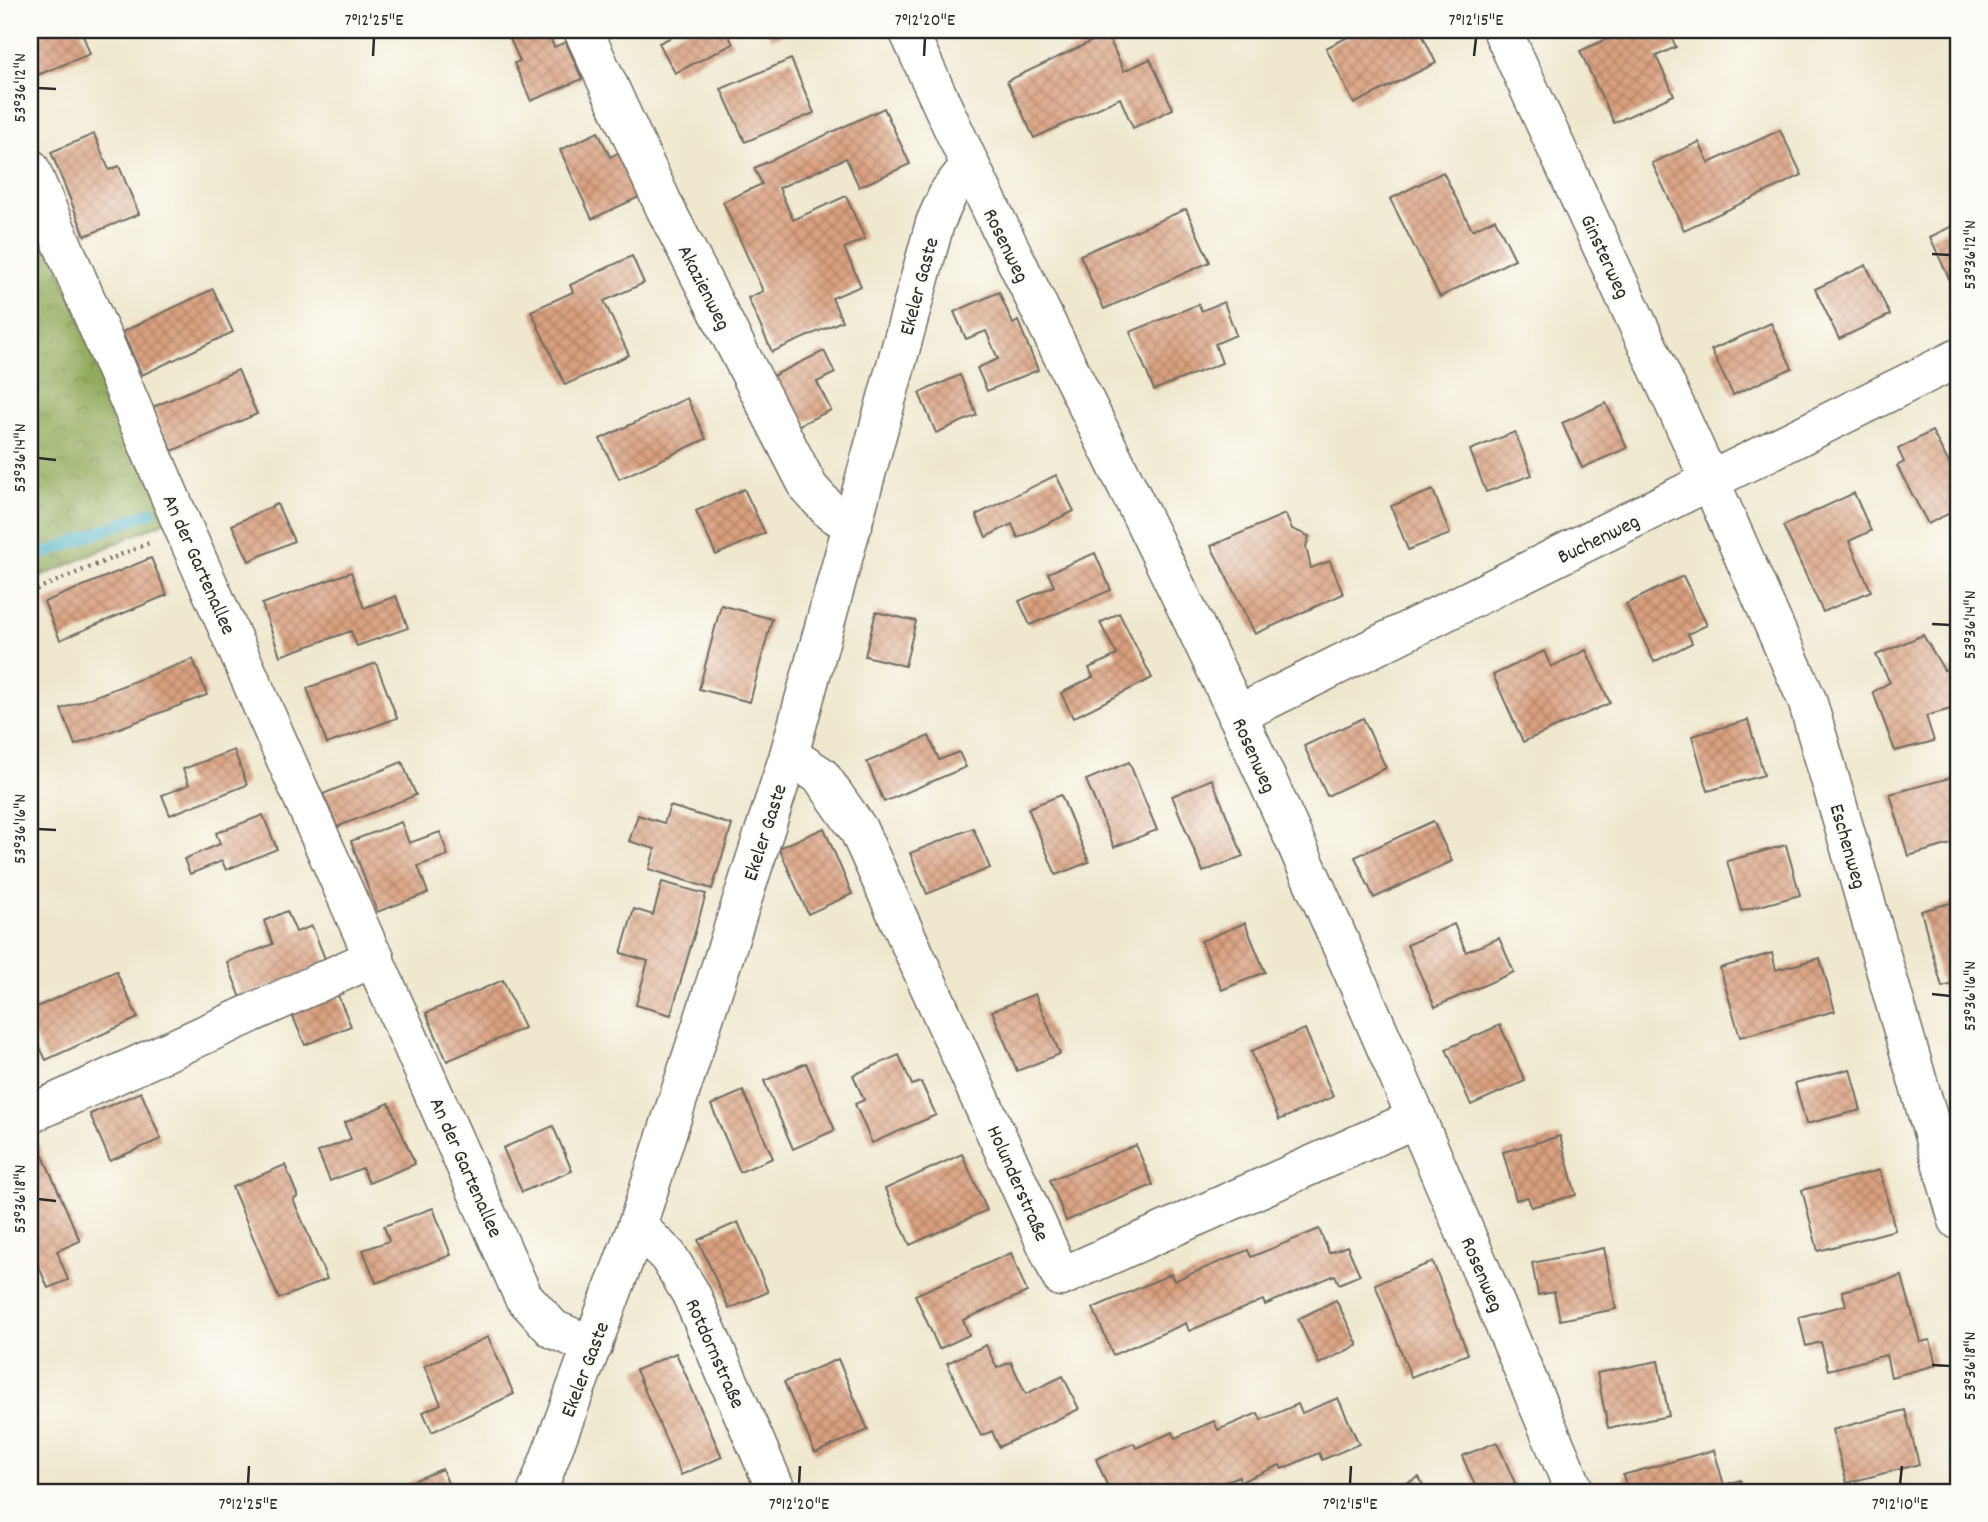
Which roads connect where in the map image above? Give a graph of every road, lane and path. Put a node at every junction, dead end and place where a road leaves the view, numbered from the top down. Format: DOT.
graph roads {
  1 [pos="583,30"];
  2 [pos="908,30"];
  3 [pos="1502,30"];
  4 [pos="969,166"];
  5 [pos="30,168"];
  6 [pos="1958,358"];
  7 [pos="1711,483"];
  8 [pos="853,525"];
  9 [pos="183,527"];
  10 [pos="30,592"];
  11 [pos="1237,715"];
  12 [pos="789,755"];
  13 [pos="375,957"];
  14 [pos="30,1114"];
  15 [pos="1417,1118"];
  16 [pos="1958,1220"];
  17 [pos="637,1226"];
  18 [pos="593,1346"];
  19 [pos="537,1492"];
  20 [pos="777,1492"];
  21 [pos="1576,1492"];
  1 -- 8 [label="street, Akazienweg"];
  2 -- 4 [label="street, Rosenweg"];
  3 -- 7 [label="street, Ginsterweg"];
  4 -- 8 [label="street, Ekeler Gaste"];
  4 -- 11 [label="street, Rosenweg"];
  5 -- 9 [label="street, An der Gartenallee"];
  6 -- 7 [label="street, Buchenweg"];
  7 -- 11 [label="street, Buchenweg"];
  7 -- 16 [label="street, Eschenweg"];
  8 -- 12 [label="street, Ekeler Gaste"];
  9 -- 10 [label="path"];
  9 -- 13 [label="street, An der Gartenallee"];
  11 -- 15 [label="street, Rosenweg"];
  12 -- 15 [label="street, Holunderstraße"];
  12 -- 17 [label="street, Ekeler Gaste"];
  13 -- 14 [label="street"];
  13 -- 18 [label="street, An der Gartenallee"];
  15 -- 21 [label="street, Rosenweg"];
  17 -- 18 [label="street, Ekeler Gaste"];
  17 -- 20 [label="street, Rotdornstraße"];
  18 -- 19 [label="street, Ekeler Gaste"];
}
